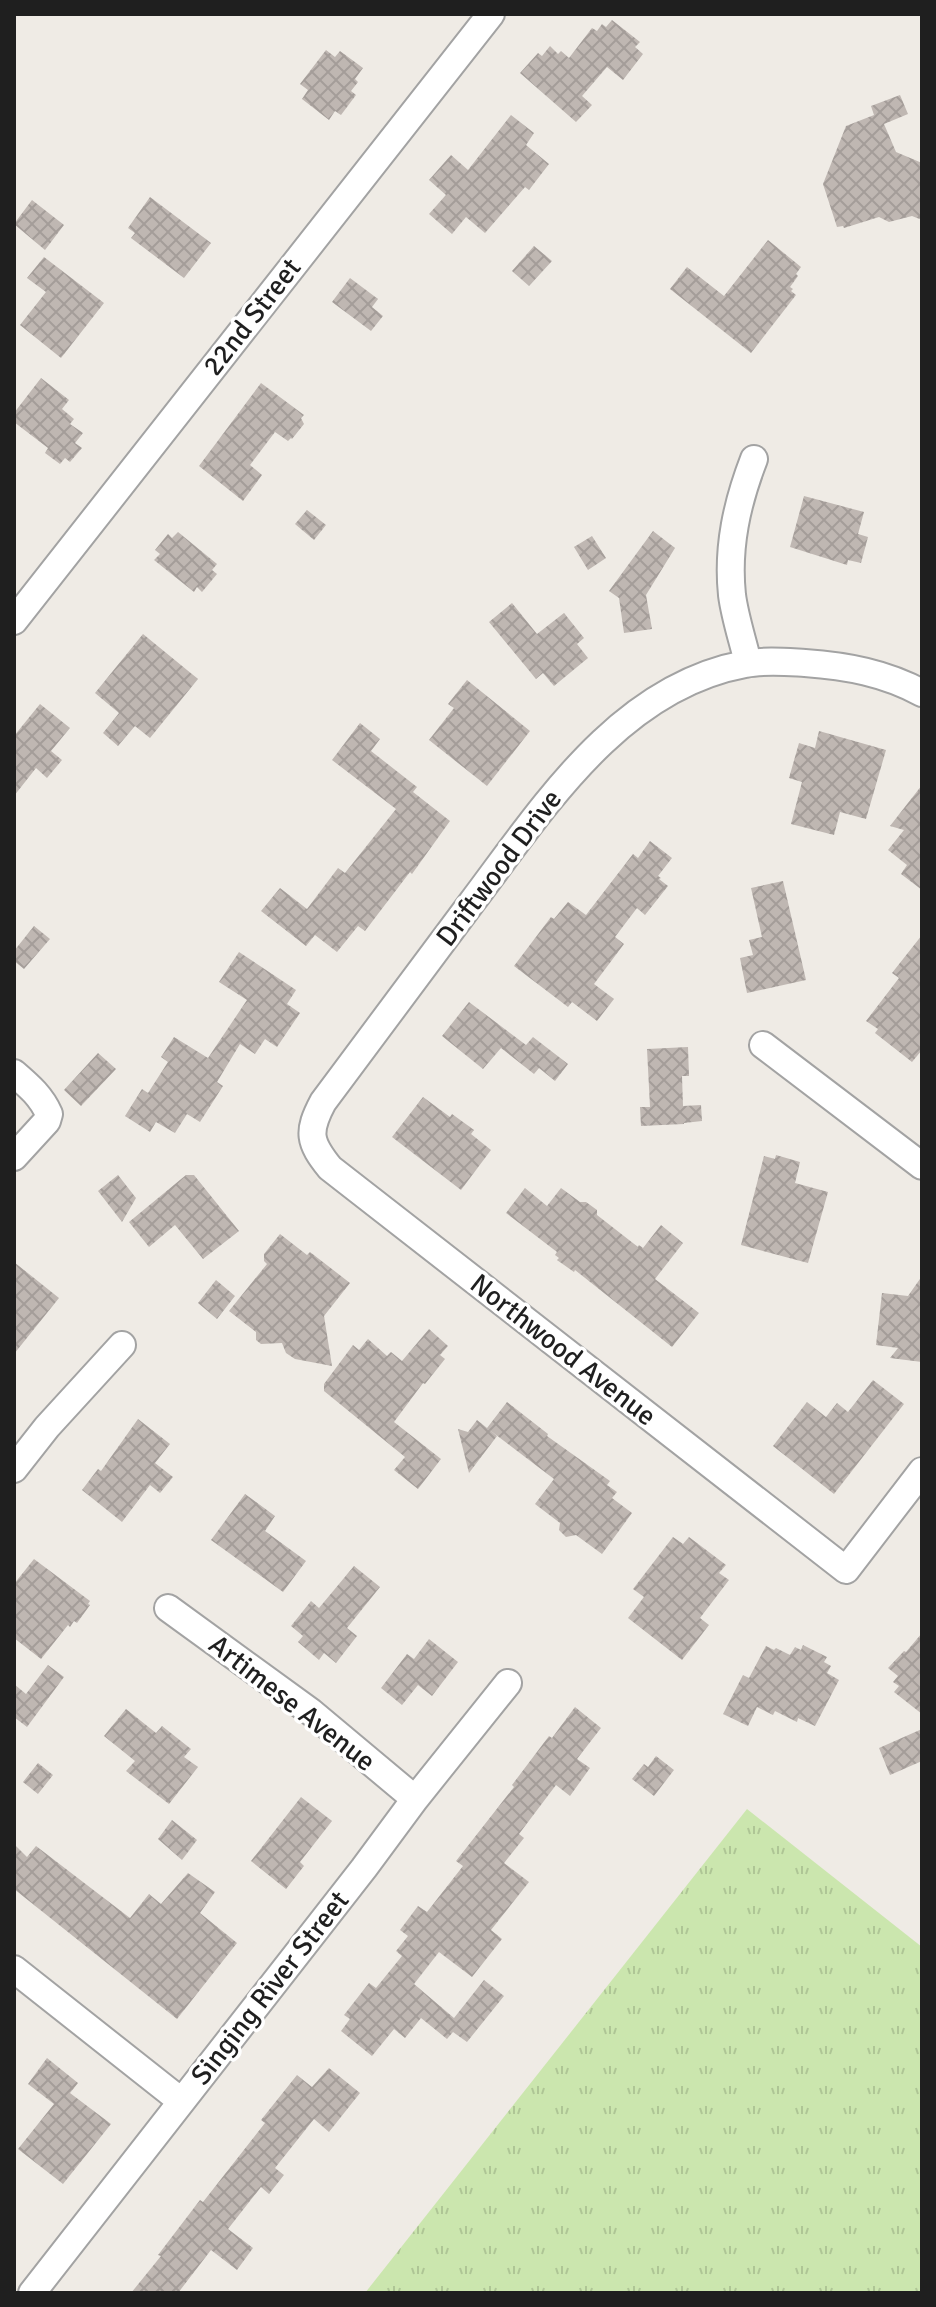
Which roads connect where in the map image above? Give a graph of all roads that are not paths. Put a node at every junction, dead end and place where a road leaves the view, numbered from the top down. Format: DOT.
graph roads {
  1 [pos="491,14"];
  2 [pos="754,459"];
  3 [pos="14,621"];
  4 [pos="748,663"];
  5 [pos="922,693"];
  6 [pos="763,1045"];
  7 [pos="14,1073"];
  8 [pos="311,1137"];
  9 [pos="14,1157"];
  10 [pos="922,1166"];
  11 [pos="122,1345"];
  12 [pos="14,1469"];
  13 [pos="922,1471"];
  14 [pos="168,1608"];
  15 [pos="508,1683"];
  16 [pos="415,1799"];
  17 [pos="14,1969"];
  18 [pos="181,2101"];
  19 [pos="32,2293"];
  1 -- 3 [label="street, 22nd Street"];
  2 -- 4 [label="street"];
  4 -- 5 [label="street, Driftwood Drive"];
  4 -- 8 [label="street, Driftwood Drive"];
  6 -- 10 [label="street"];
  7 -- 9 [label="street"];
  8 -- 13 [label="street, Northwood Avenue"];
  11 -- 12 [label="street"];
  14 -- 16 [label="street, Artimese Avenue"];
  15 -- 16 [label="street, Singing River Street"];
  16 -- 18 [label="street, Singing River Street"];
  17 -- 18 [label="street"];
  18 -- 19 [label="street, Singing River Street"];
}
